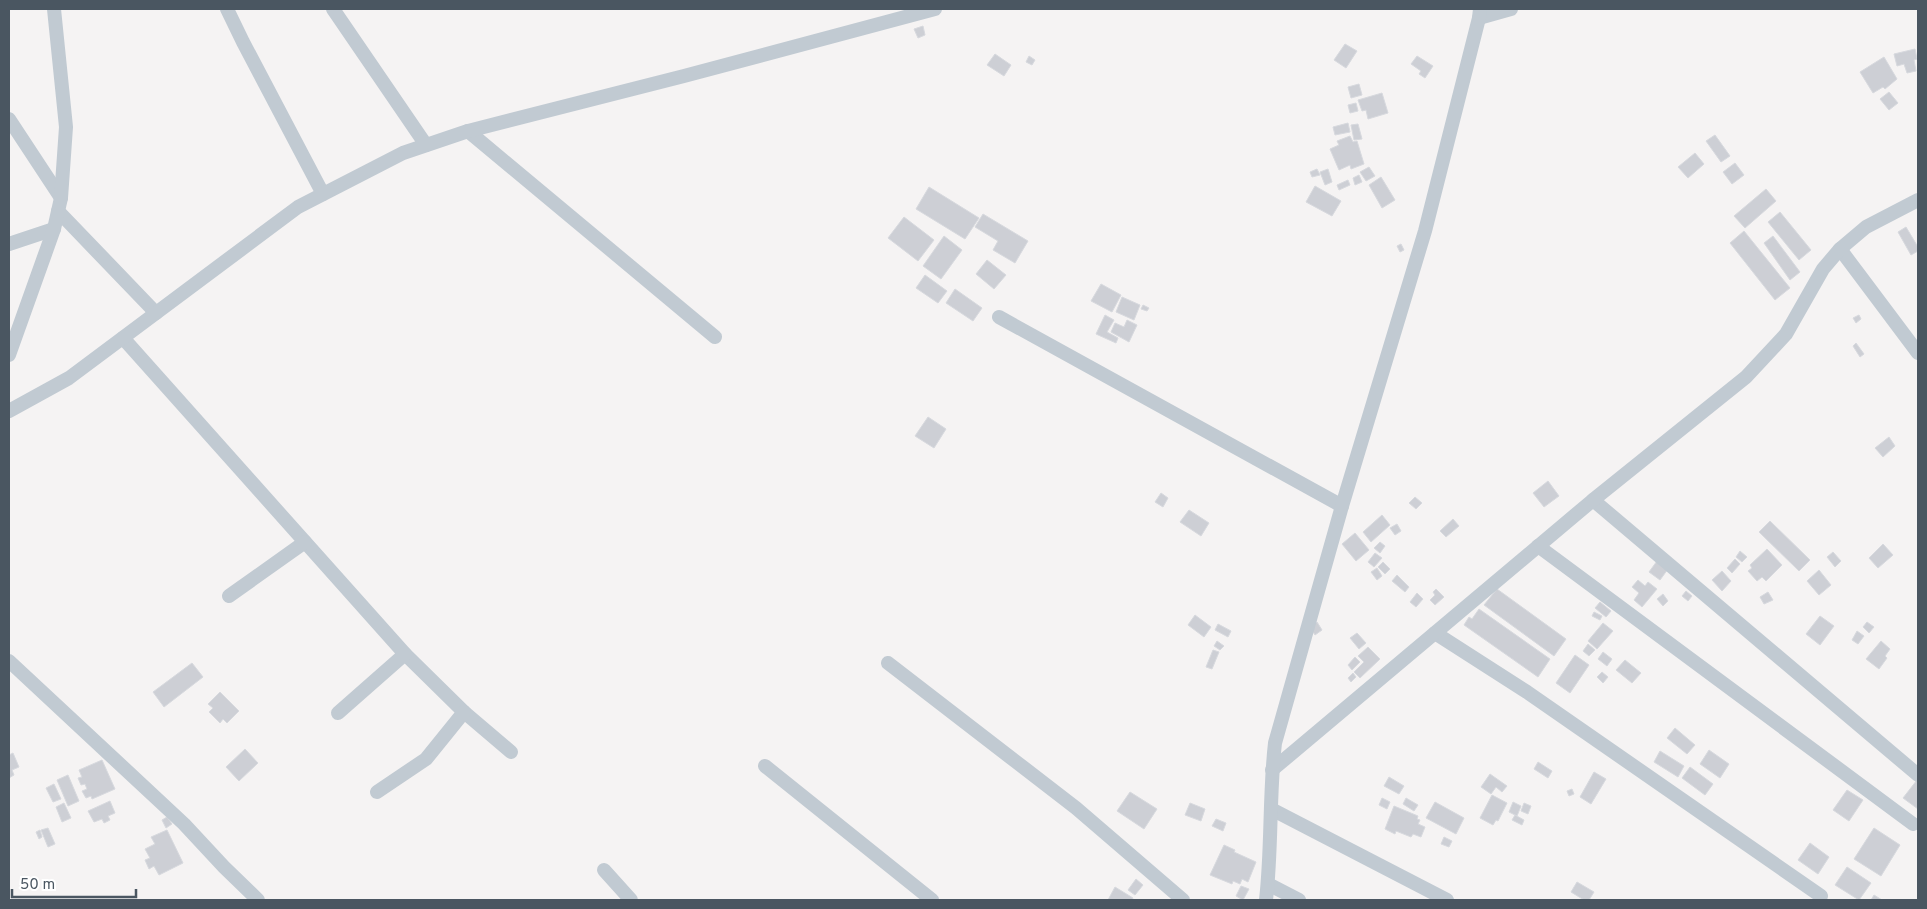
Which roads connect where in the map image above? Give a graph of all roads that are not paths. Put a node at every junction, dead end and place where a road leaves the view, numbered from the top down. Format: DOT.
graph roads {
  1 [pos="54,9"];
  2 [pos="228,9"];
  3 [pos="334,9"];
  4 [pos="935,9"];
  5 [pos="1511,9"];
  6 [pos="1479,13"];
  7 [pos="9,119"];
  8 [pos="468,131"];
  9 [pos="426,145"];
  10 [pos="323,194"];
  11 [pos="1918,200"];
  12 [pos="60,205"];
  13 [pos="54,229"];
  14 [pos="9,244"];
  15 [pos="1840,248"];
  16 [pos="156,313"];
  17 [pos="999,317"];
  18 [pos="715,337"];
  19 [pos="123,338"];
  20 [pos="1918,353"];
  21 [pos="9,355"];
  22 [pos="9,411"];
  23 [pos="1593,500"];
  24 [pos="1342,506"];
  25 [pos="305,542"];
  26 [pos="1538,546"];
  27 [pos="229,596"];
  28 [pos="1435,633"];
  29 [pos="405,654"];
  30 [pos="9,661"];
  31 [pos="888,663"];
  32 [pos="464,712"];
  33 [pos="338,713"];
  34 [pos="511,752"];
  35 [pos="765,766"];
  36 [pos="1272,770"];
  37 [pos="1918,775"];
  38 [pos="377,792"];
  39 [pos="1271,809"];
  40 [pos="1913,824"];
  41 [pos="604,870"];
  42 [pos="1268,884"];
  43 [pos="1821,896"];
  44 [pos="258,900"];
  45 [pos="631,900"];
  46 [pos="932,900"];
  47 [pos="1183,900"];
  48 [pos="1266,900"];
  49 [pos="1299,900"];
  50 [pos="1447,900"];
  1 -- 12 [label="street"];
  2 -- 10 [label="street"];
  3 -- 9 [label="street"];
  4 -- 8 [label="street"];
  5 -- 6 [label="street"];
  6 -- 24 [label="street"];
  7 -- 12 [label="street"];
  8 -- 9 [label="street"];
  8 -- 18 [label="street"];
  9 -- 10 [label="street"];
  10 -- 16 [label="street"];
  11 -- 15 [label="street"];
  12 -- 13 [label="street"];
  12 -- 16 [label="street"];
  13 -- 14 [label="street"];
  13 -- 21 [label="street"];
  15 -- 20 [label="street"];
  15 -- 23 [label="street"];
  16 -- 19 [label="street"];
  17 -- 24 [label="street"];
  19 -- 22 [label="street"];
  19 -- 25 [label="street"];
  23 -- 26 [label="street"];
  23 -- 37 [label="street"];
  24 -- 36 [label="street"];
  25 -- 27 [label="street"];
  25 -- 29 [label="street"];
  26 -- 28 [label="street"];
  26 -- 40 [label="street"];
  28 -- 36 [label="street"];
  28 -- 43 [label="street"];
  29 -- 32 [label="street"];
  29 -- 33 [label="street"];
  30 -- 44 [label="street"];
  31 -- 47 [label="street"];
  32 -- 34 [label="street"];
  32 -- 38 [label="street"];
  35 -- 46 [label="street"];
  36 -- 39 [label="street"];
  39 -- 42 [label="street"];
  39 -- 50 [label="street"];
  41 -- 45 [label="street"];
  42 -- 48 [label="street"];
  42 -- 49 [label="street"];
}
